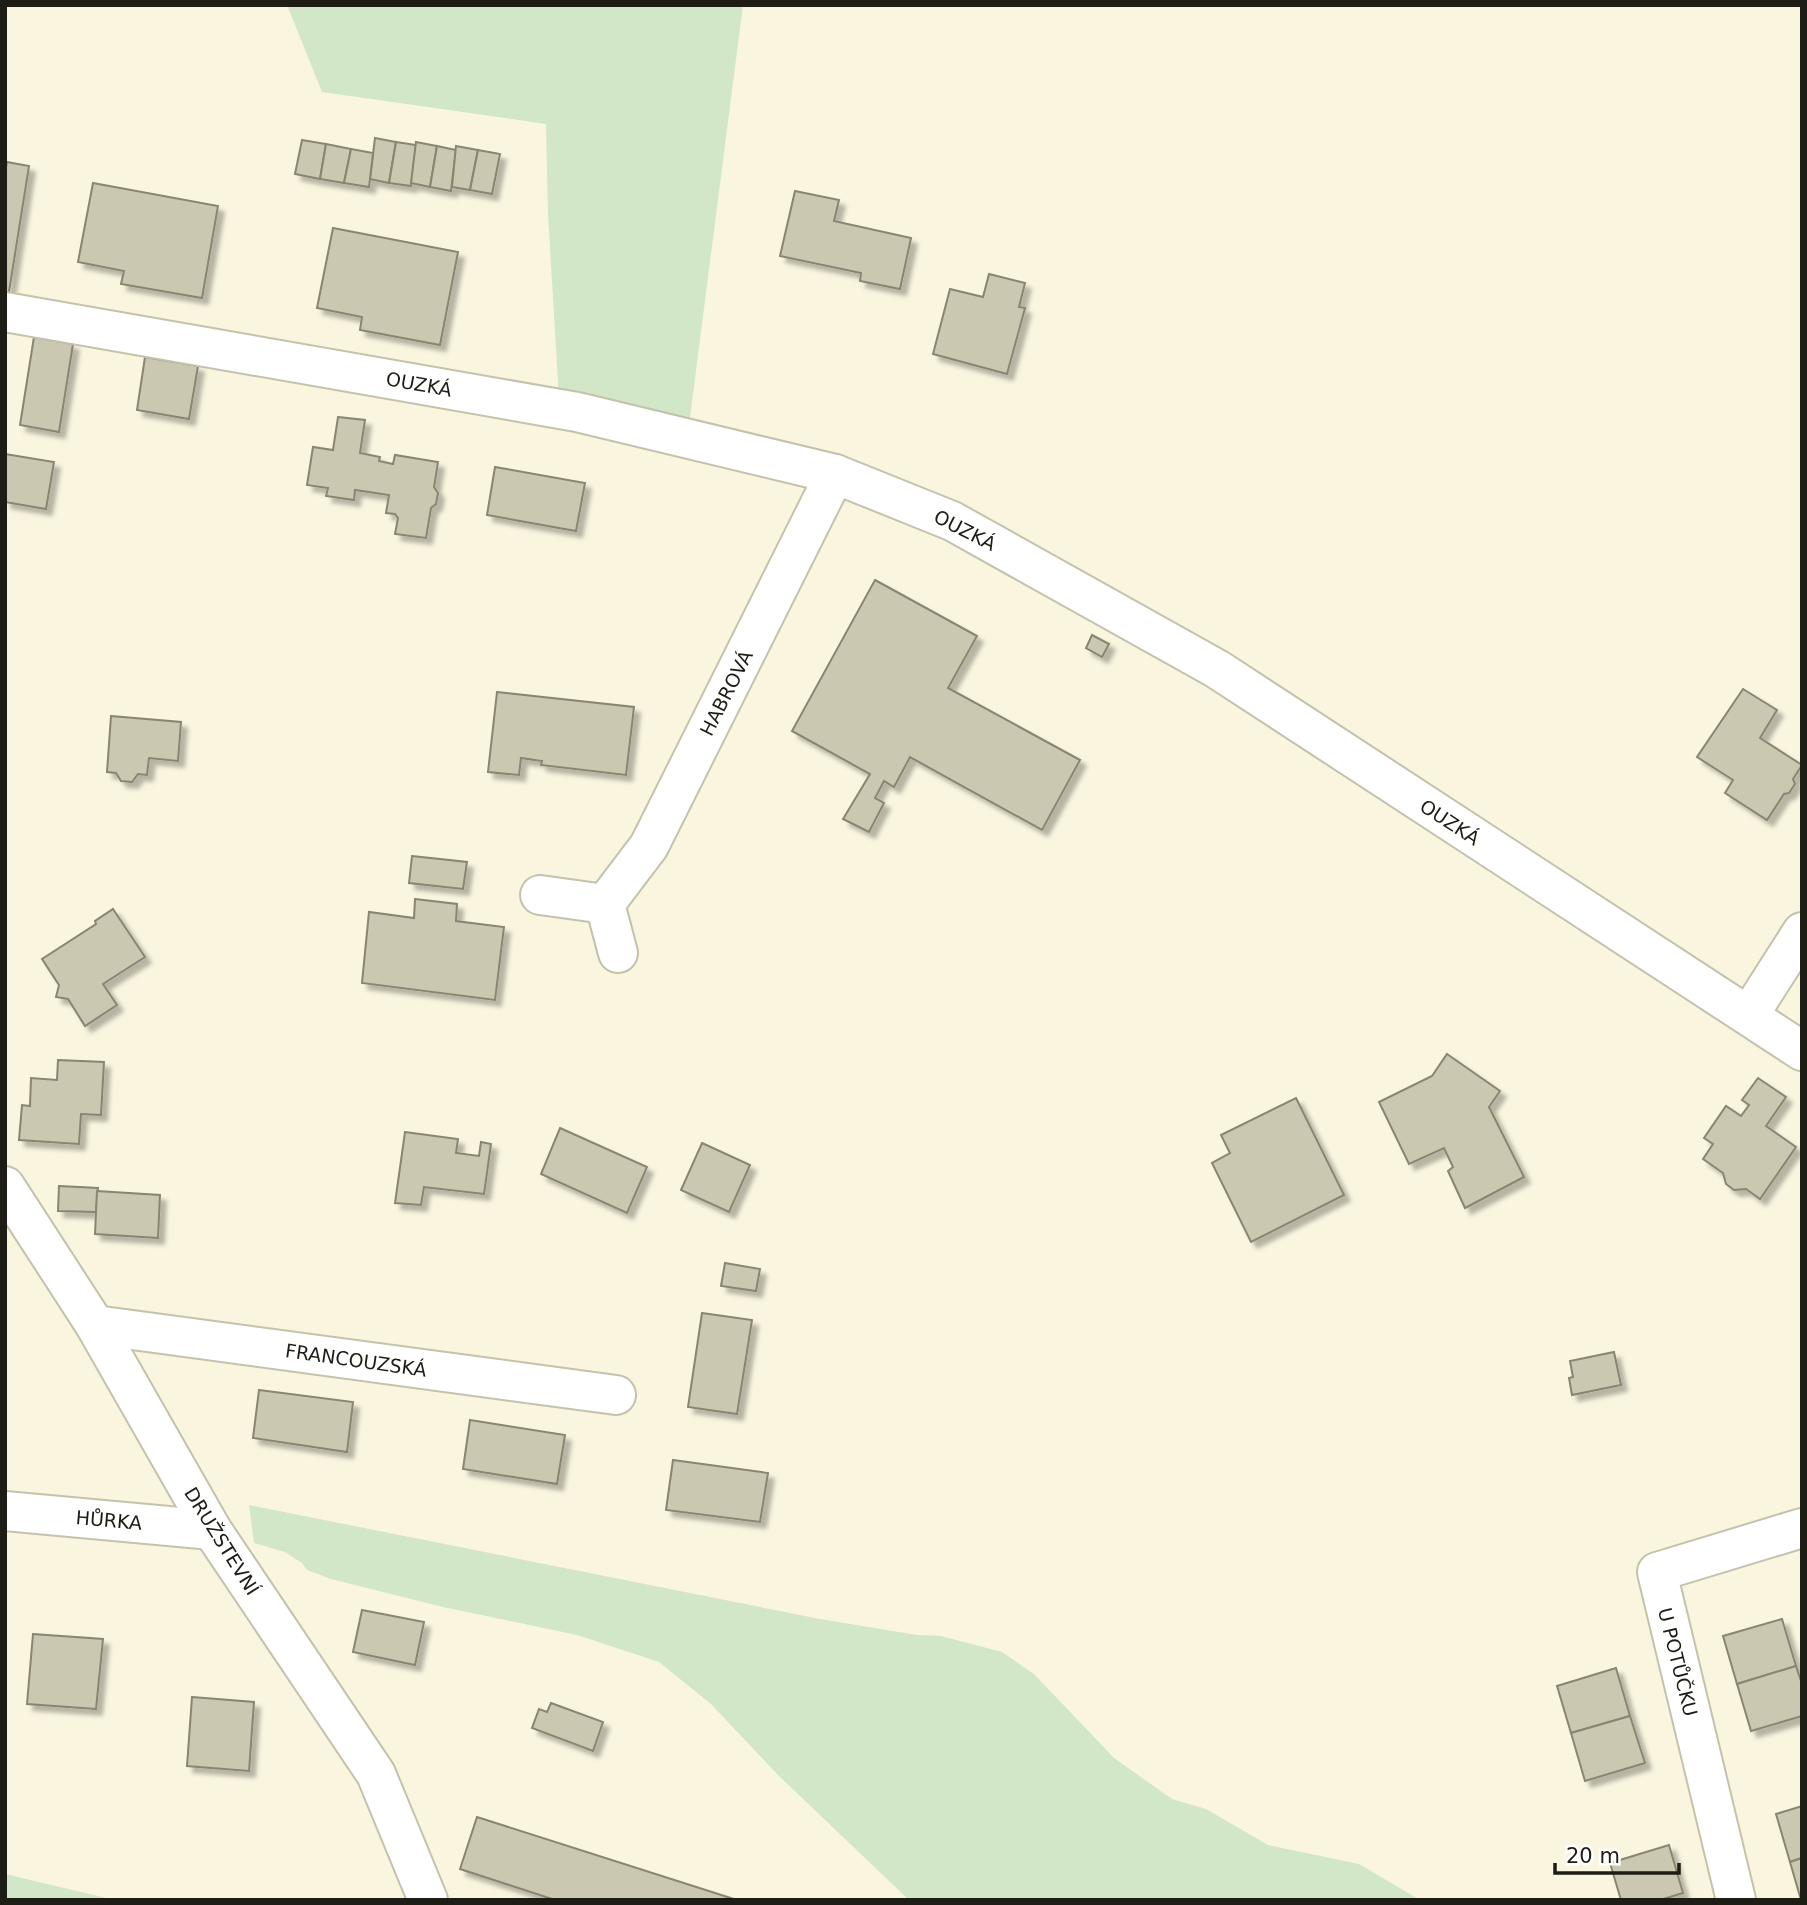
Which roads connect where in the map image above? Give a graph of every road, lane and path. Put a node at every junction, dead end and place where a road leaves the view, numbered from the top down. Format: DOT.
graph roads {
  1 [pos="5,312"];
  2 [pos="835,474"];
  3 [pos="540,895"];
  4 [pos="605,904"];
  5 [pos="1802,932"];
  6 [pos="618,953"];
  7 [pos="1749,1015"];
  8 [pos="1802,1051"];
  9 [pos="5,1186"];
  10 [pos="95,1325"];
  11 [pos="616,1395"];
  12 [pos="5,1511"];
  13 [pos="1802,1528"];
  14 [pos="212,1530"];
  15 [pos="428,1900"];
  16 [pos="1736,1900"];
  1 -- 2 [label="street, OUZKÁ"];
  2 -- 4 [label="street, HABROVÁ"];
  2 -- 7 [label="street, OUZKÁ"];
  3 -- 4 [label="street"];
  4 -- 6 [label="street"];
  5 -- 7 [label="street"];
  7 -- 8 [label="street, OUZKÁ"];
  9 -- 10 [label="street, DRUŽSTEVNÍ"];
  10 -- 11 [label="street, FRANCOUZSKÁ"];
  10 -- 14 [label="street, DRUŽSTEVNÍ"];
  12 -- 14 [label="street, HŮRKA"];
  13 -- 16 [label="street, U POTŮČKU"];
  14 -- 15 [label="street, DRUŽSTEVNÍ"];
}
